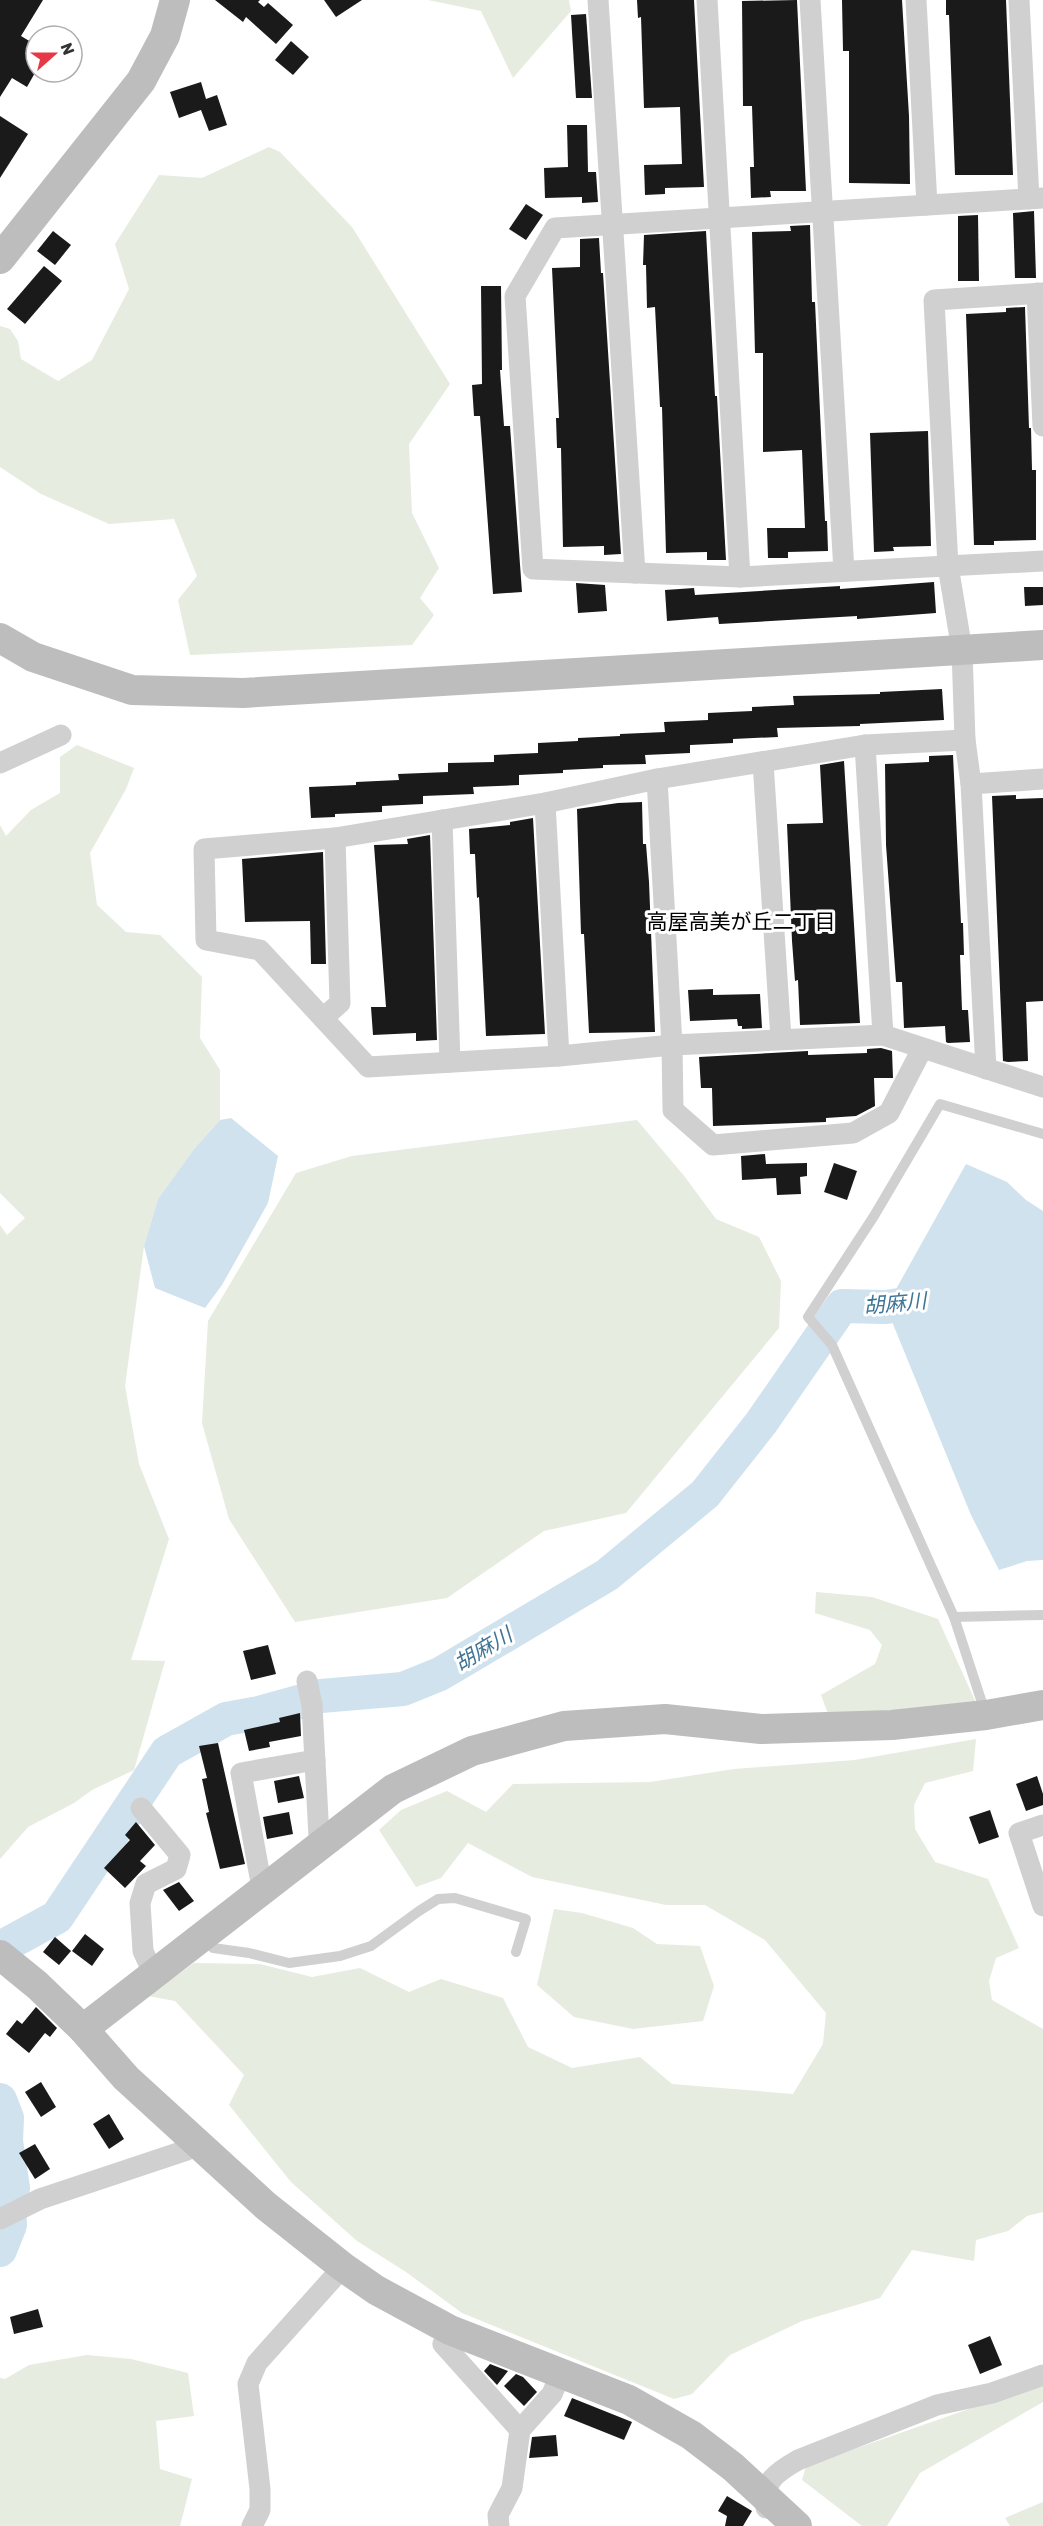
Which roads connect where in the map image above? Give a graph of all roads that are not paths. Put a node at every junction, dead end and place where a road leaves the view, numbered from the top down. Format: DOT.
graph roads {
  1 [pos="175,0"];
  2 [pos="598,0"];
  3 [pos="707,0"];
  4 [pos="810,0"];
  5 [pos="916,0"];
  6 [pos="1019,0"];
  7 [pos="1036,198"];
  8 [pos="927,205"];
  9 [pos="823,211"];
  10 [pos="720,218"];
  11 [pos="612,225"];
  12 [pos="0,259"];
  13 [pos="1040,293"];
  14 [pos="1043,426"];
  15 [pos="1043,561"];
  16 [pos="948,566"];
  17 [pos="844,572"];
  18 [pos="635,573"];
  19 [pos="741,577"];
  20 [pos="0,638"];
  21 [pos="1043,645"];
  22 [pos="962,650"];
  23 [pos="61,735"];
  24 [pos="965,740"];
  25 [pos="865,745"];
  26 [pos="763,762"];
  27 [pos="0,763"];
  28 [pos="657,779"];
  29 [pos="1043,779"];
  30 [pos="971,784"];
  31 [pos="545,803"];
  32 [pos="442,820"];
  33 [pos="335,838"];
  34 [pos="323,1018"];
  35 [pos="883,1035"];
  36 [pos="781,1039"];
  37 [pos="672,1045"];
  38 [pos="921,1048"];
  39 [pos="559,1056"];
  40 [pos="450,1062"];
  41 [pos="986,1069"];
  42 [pos="1043,1087"];
  43 [pos="1043,1134"];
  44 [pos="1043,1615"];
  45 [pos="954,1617"];
  46 [pos="307,1681"];
  47 [pos="1043,1705"];
  48 [pos="986,1715"];
  49 [pos="315,1760"];
  50 [pos="141,1808"];
  51 [pos="1043,1825"];
  52 [pos="323,1845"];
  53 [pos="267,1888"];
  54 [pos="1043,1906"];
  55 [pos="203,1937"];
  56 [pos="516,1952"];
  57 [pos="0,1955"];
  58 [pos="154,1975"];
  59 [pos="83,2029"];
  60 [pos="194,2140"];
  61 [pos="0,2219"];
  62 [pos="343,2266"];
  63 [pos="450,2330"];
  64 [pos="561,2373"];
  65 [pos="1043,2375"];
  66 [pos="520,2430"];
  67 [pos="764,2494"];
  68 [pos="260,2525"];
  69 [pos="499,2526"];
  70 [pos="779,2526"];
  71 [pos="797,2526"];
  1 -- 12 [label="street"];
  2 -- 11 [label="street"];
  3 -- 10 [label="street"];
  4 -- 9 [label="street"];
  5 -- 8 [label="street"];
  6 -- 7 [label="street"];
  7 -- 8 [label="street"];
  8 -- 9 [label="street"];
  9 -- 10 [label="street"];
  9 -- 17 [label="street"];
  10 -- 11 [label="street"];
  10 -- 19 [label="street"];
  11 -- 18 [label="street"];
  11 -- 18 [label="street"];
  13 -- 14 [label="street"];
  13 -- 16 [label="street"];
  15 -- 16 [label="street"];
  16 -- 17 [label="street"];
  16 -- 22 [label="street"];
  17 -- 19 [label="street"];
  18 -- 19 [label="street"];
  20 -- 22 [label="street"];
  21 -- 22 [label="street"];
  22 -- 24 [label="street"];
  23 -- 27 [label="street"];
  24 -- 25 [label="street"];
  24 -- 30 [label="street"];
  25 -- 26 [label="street"];
  25 -- 35 [label="street"];
  26 -- 28 [label="street"];
  26 -- 36 [label="street"];
  28 -- 31 [label="street"];
  28 -- 37 [label="street"];
  29 -- 30 [label="street"];
  30 -- 41 [label="street"];
  31 -- 32 [label="street"];
  31 -- 39 [label="street"];
  32 -- 33 [label="street"];
  32 -- 40 [label="street"];
  33 -- 34 [label="street"];
  33 -- 34 [label="street"];
  34 -- 40 [label="street"];
  35 -- 36 [label="street"];
  35 -- 38 [label="street"];
  36 -- 37 [label="street"];
  37 -- 38 [label="street"];
  37 -- 39 [label="street"];
  38 -- 41 [label="street"];
  39 -- 40 [label="street"];
  41 -- 42 [label="street"];
  43 -- 45 [label="lane"];
  44 -- 45 [label="lane"];
  45 -- 48 [label="lane"];
  46 -- 49 [label="street"];
  47 -- 48 [label="street"];
  48 -- 52 [label="street"];
  49 -- 52 [label="street"];
  49 -- 53 [label="street"];
  50 -- 58 [label="street"];
  51 -- 54 [label="street"];
  52 -- 53 [label="street"];
  53 -- 55 [label="street"];
  55 -- 56 [label="lane"];
  55 -- 58 [label="street"];
  57 -- 59 [label="street"];
  58 -- 59 [label="street"];
  59 -- 60 [label="street"];
  60 -- 61 [label="street"];
  60 -- 62 [label="street"];
  62 -- 63 [label="street"];
  62 -- 68 [label="street"];
  63 -- 64 [label="street"];
  63 -- 66 [label="street"];
  64 -- 66 [label="street"];
  64 -- 67 [label="street"];
  65 -- 67 [label="street"];
  66 -- 69 [label="street"];
  67 -- 70 [label="street"];
  67 -- 71 [label="street"];
}
